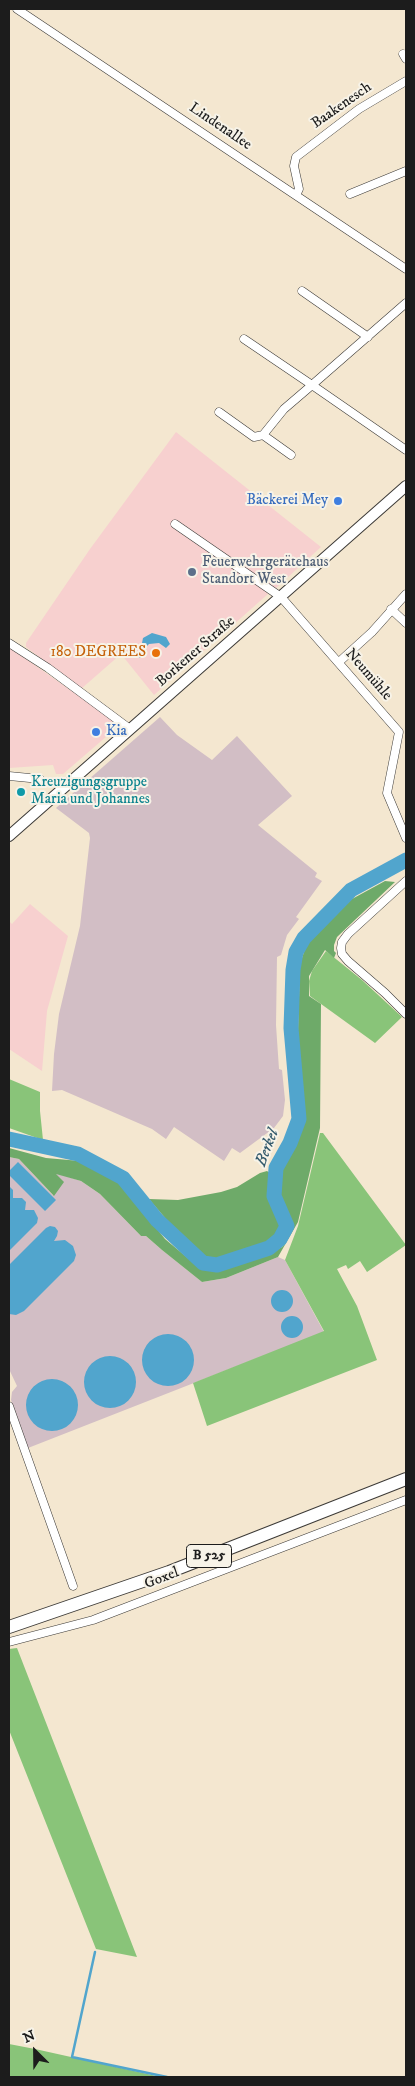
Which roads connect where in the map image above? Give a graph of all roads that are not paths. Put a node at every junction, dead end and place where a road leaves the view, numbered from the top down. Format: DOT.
graph roads {
  1 [pos="17,9"];
  2 [pos="406,81"];
  3 [pos="289,150"];
  4 [pos="296,157"];
  5 [pos="406,171"];
  6 [pos="350,194"];
  7 [pos="296,195"];
  8 [pos="406,269"];
  9 [pos="302,291"];
  10 [pos="406,303"];
  11 [pos="368,337"];
  12 [pos="244,339"];
  13 [pos="312,385"];
  14 [pos="218,412"];
  15 [pos="263,436"];
  16 [pos="406,450"];
  17 [pos="291,455"];
  18 [pos="406,486"];
  19 [pos="175,524"];
  20 [pos="406,594"];
  21 [pos="281,598"];
  22 [pos="391,609"];
  23 [pos="406,623"];
  24 [pos="9,643"];
  25 [pos="339,662"];
  26 [pos="130,729"];
  27 [pos="9,776"];
  28 [pos="40,779"];
  29 [pos="9,836"];
  30 [pos="406,838"];
  31 [pos="406,881"];
  32 [pos="406,1014"];
  33 [pos="9,1406"];
  34 [pos="406,1479"];
  35 [pos="406,1500"];
  36 [pos="73,1586"];
  37 [pos="9,1627"];
  38 [pos="9,1642"];
  1 -- 7 [label="street, Lindenallee"];
  2 -- 4 [label="street, Baakenesch"];
  3 -- 4 [label="street"];
  4 -- 7 [label="street"];
  5 -- 6 [label="street"];
  7 -- 8 [label="street, Lindenallee"];
  9 -- 11 [label="street"];
  10 -- 11 [label="street"];
  11 -- 13 [label="street"];
  12 -- 13 [label="street"];
  13 -- 15 [label="street"];
  13 -- 16 [label="street"];
  14 -- 15 [label="street"];
  15 -- 17 [label="street"];
  18 -- 21 [label="street, Borkener Straße"];
  19 -- 21 [label="street"];
  20 -- 22 [label="street"];
  21 -- 25 [label="street, Neumühle"];
  21 -- 26 [label="street, Borkener Straße"];
  22 -- 23 [label="street"];
  22 -- 25 [label="street"];
  24 -- 26 [label="street"];
  25 -- 30 [label="street, Neumühle"];
  26 -- 29 [label="street, Borkener Straße"];
  27 -- 28 [label="street"];
  31 -- 32 [label="street"];
  33 -- 36 [label="street"];
  34 -- 37 [label="main road, B 525"];
  35 -- 38 [label="street, Goxel"];
}
